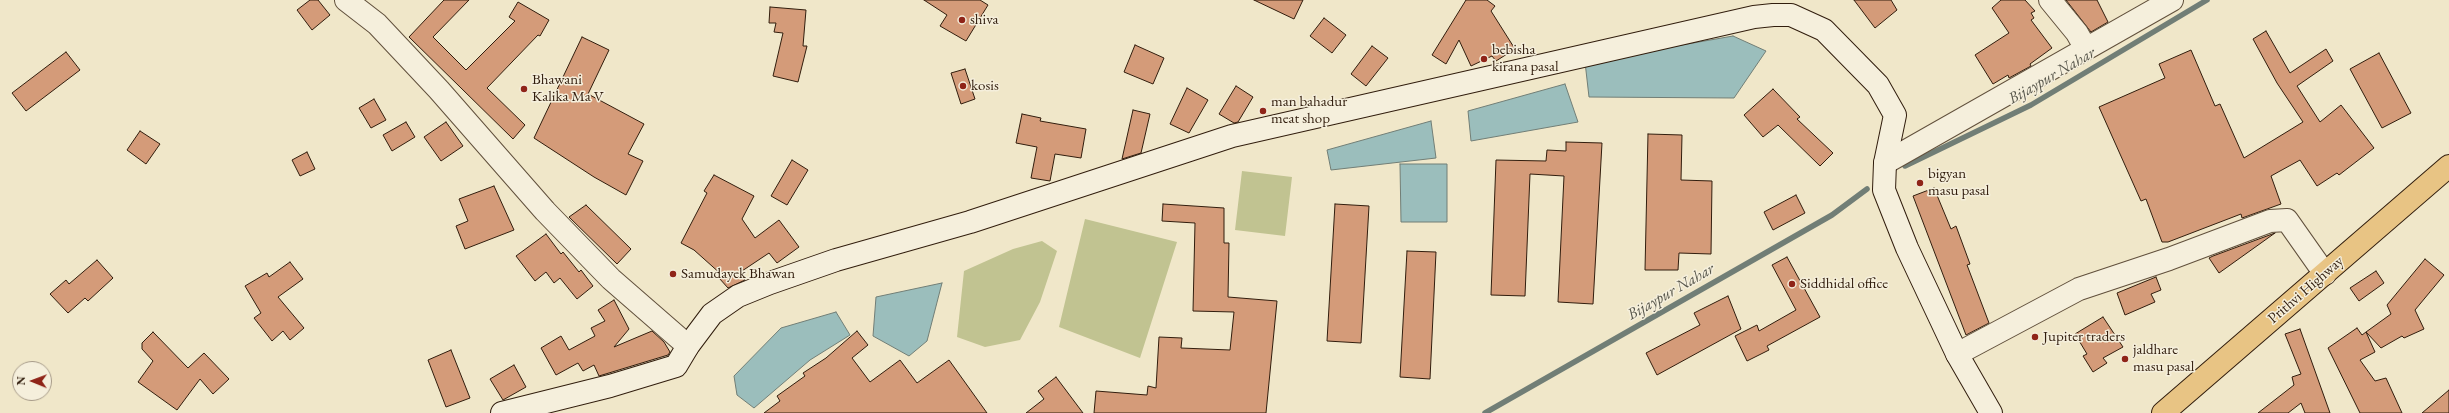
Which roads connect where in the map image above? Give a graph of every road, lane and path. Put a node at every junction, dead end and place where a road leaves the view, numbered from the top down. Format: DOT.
graph roads {
  1 [pos="346,0"];
  2 [pos="2050,0"];
  3 [pos="2172,0"];
  4 [pos="2086,49"];
  5 [pos="1885,164"];
  6 [pos="2449,166"];
  7 [pos="2325,274"];
  8 [pos="688,346"];
  9 [pos="1957,354"];
  10 [pos="502,413"];
  11 [pos="1991,413"];
  12 [pos="2163,413"];
  1 -- 8 [label="main road"];
  2 -- 4 [label="main road"];
  3 -- 4 [label="main road"];
  4 -- 5 [label="main road"];
  5 -- 8 [label="main road"];
  5 -- 9 [label="main road"];
  6 -- 7 [label="highway, Prithvi Highway"];
  7 -- 9 [label="main road"];
  7 -- 12 [label="highway, Prithvi Highway"];
  8 -- 10 [label="main road"];
  9 -- 11 [label="main road"];
}
